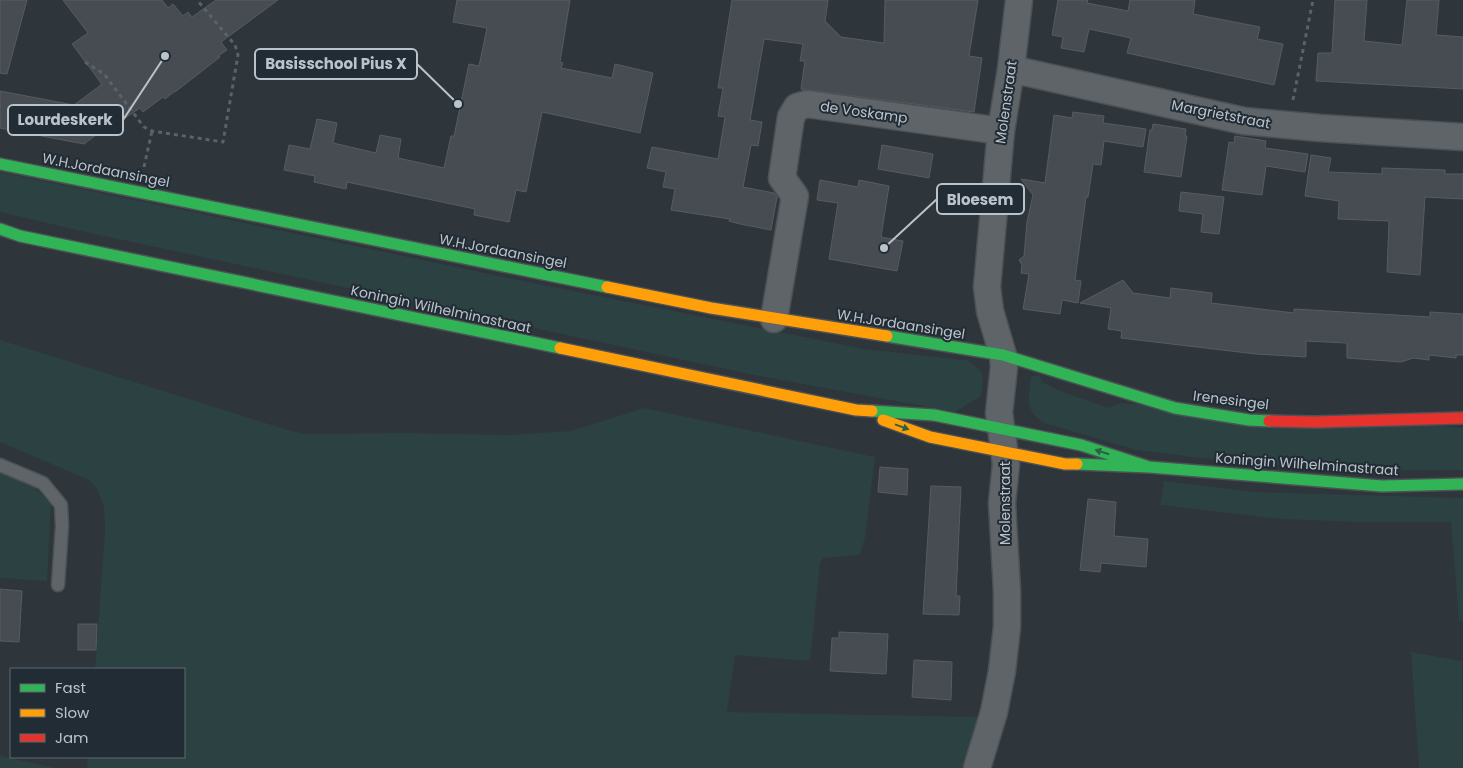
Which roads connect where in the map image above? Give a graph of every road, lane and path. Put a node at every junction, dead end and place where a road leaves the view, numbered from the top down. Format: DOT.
graph roads {
  1 [pos="197,0"];
  2 [pos="1019,0"];
  3 [pos="1313,0"];
  4 [pos="85,62"];
  5 [pos="1012,69"];
  6 [pos="1288,125"];
  7 [pos="152,131"];
  8 [pos="1001,131"];
  9 [pos="1463,137"];
  10 [pos="0,164"];
  11 [pos="139,192"];
  12 [pos="0,229"];
  13 [pos="0,236"];
  14 [pos="20,236"];
  15 [pos="774,319"];
  16 [pos="1002,356"];
  17 [pos="856,410"];
  18 [pos="1463,418"];
  19 [pos="1002,440"];
  20 [pos="0,465"];
  21 [pos="1149,467"];
  22 [pos="1463,484"];
  23 [pos="58,586"];
  24 [pos="978,768"];
  1 -- 7 [label="path"];
  2 -- 5 [label="street, Molenstraat"];
  3 -- 6 [label="path"];
  4 -- 7 [label="path"];
  5 -- 6 [label="street, Margrietstraat"];
  5 -- 8 [label="street, Molenstraat"];
  6 -- 9 [label="street, Margrietstraat"];
  7 -- 11 [label="path"];
  8 -- 15 [label="street, de Voskamp"];
  8 -- 16 [label="street, Molenstraat"];
  10 -- 11 [label="main road, W.H.Jordaansingel"];
  11 -- 15 [label="main road, W.H.Jordaansingel"];
  12 -- 14 [label="main road, Koningin Wilhelminastraat"];
  13 -- 14 [label="main road, Koningin Wilhelminastraat"];
  14 -- 17 [label="main road, Koningin Wilhelminastraat"];
  15 -- 16 [label="main road, W.H.Jordaansingel"];
  16 -- 18 [label="main road, Irenesingel"];
  16 -- 19 [label="street, Molenstraat"];
  17 -- 19 [label="main road, Koningin Wilhelminastraat"];
  17 -- 19 [label="main road, Koningin Wilhelminastraat, one-way"];
  21 -- 19 [label="main road, Koningin Wilhelminastraat, one-way"];
  19 -- 21 [label="main road, Koningin Wilhelminastraat"];
  19 -- 24 [label="street, Molenstraat"];
  20 -- 23 [label="lane"];
  21 -- 22 [label="main road, Koningin Wilhelminastraat"];
}
